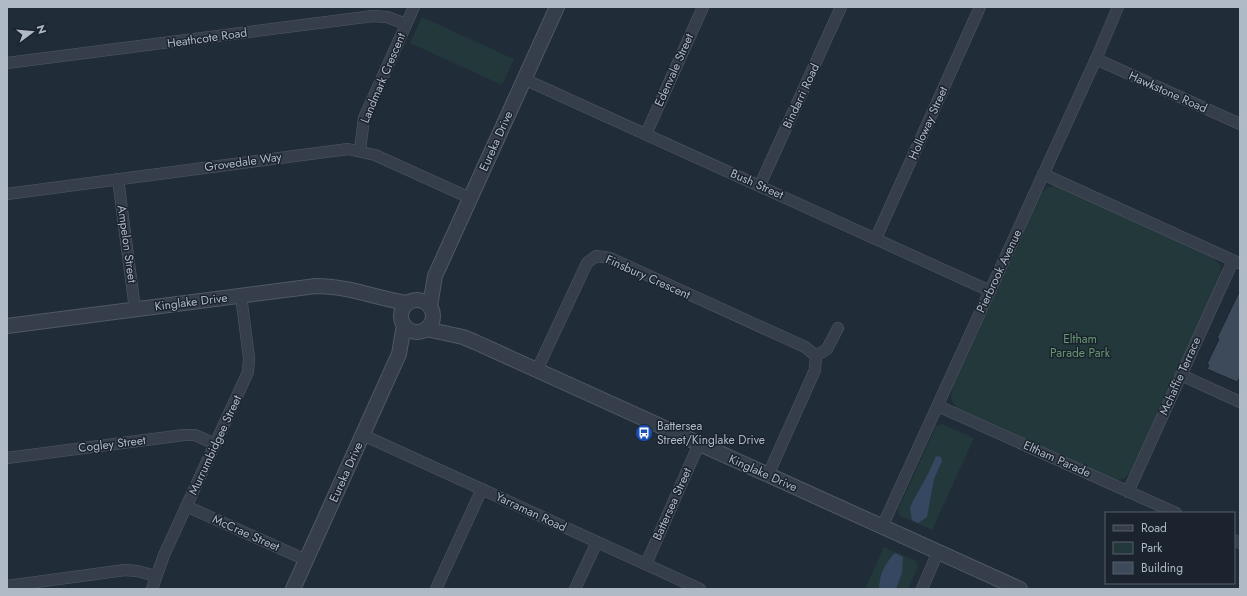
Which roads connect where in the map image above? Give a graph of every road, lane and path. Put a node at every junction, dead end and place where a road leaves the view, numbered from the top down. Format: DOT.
graph roads {
  1 [pos="414,7"];
  2 [pos="557,7"];
  3 [pos="703,7"];
  4 [pos="841,7"];
  5 [pos="980,7"];
  6 [pos="1118,10"];
  7 [pos="406,24"];
  8 [pos="1096,59"];
  9 [pos="7,63"];
  10 [pos="524,79"];
  11 [pos="1240,124"];
  12 [pos="646,134"];
  13 [pos="360,150"];
  14 [pos="1044,174"];
  15 [pos="118,179"];
  16 [pos="760,185"];
  17 [pos="7,194"];
  18 [pos="470,198"];
  19 [pos="876,238"];
  20 [pos="1237,262"];
  21 [pos="435,276"];
  22 [pos="990,291"];
  23 [pos="241,296"];
  24 [pos="374,297"];
  25 [pos="411,301"];
  26 [pos="135,309"];
  27 [pos="431,310"];
  28 [pos="402,322"];
  29 [pos="7,326"];
  30 [pos="838,328"];
  31 [pos="423,330"];
  32 [pos="463,337"];
  33 [pos="399,354"];
  34 [pos="816,356"];
  35 [pos="537,370"];
  36 [pos="1181,375"];
  37 [pos="1240,402"];
  38 [pos="938,406"];
  39 [pos="363,435"];
  40 [pos="215,444"];
  41 [pos="700,444"];
  42 [pos="7,458"];
  43 [pos="768,475"];
  44 [pos="482,489"];
  45 [pos="1128,492"];
  46 [pos="186,506"];
  47 [pos="1174,512"];
  48 [pos="882,527"];
  49 [pos="597,542"];
  50 [pos="938,552"];
  51 [pos="306,560"];
  52 [pos="646,564"];
  53 [pos="156,576"];
  54 [pos="7,586"];
  55 [pos="152,589"];
  56 [pos="293,589"];
  57 [pos="436,589"];
  58 [pos="576,589"];
  59 [pos="700,589"];
  60 [pos="922,589"];
  61 [pos="1020,589"];
  1 -- 7 [label="street, Landmark Crescent"];
  2 -- 10 [label="street, Eureka Drive"];
  3 -- 12 [label="street, Edenvale Street"];
  4 -- 16 [label="street, Bindarri Road"];
  5 -- 19 [label="street, Holloway Street"];
  6 -- 8 [label="street, Pierbrook Avenue"];
  7 -- 9 [label="street, Heathcote Road"];
  7 -- 13 [label="street, Landmark Crescent"];
  8 -- 11 [label="street, Hawkstone Road"];
  8 -- 14 [label="street, Pierbrook Avenue"];
  10 -- 12 [label="street, Bush Street"];
  10 -- 18 [label="street, Eureka Drive"];
  12 -- 16 [label="street, Bush Street"];
  13 -- 15 [label="street, Grovedale Way"];
  13 -- 18 [label="street, Grovedale Way"];
  14 -- 20 [label="street"];
  14 -- 22 [label="street, Pierbrook Avenue"];
  15 -- 17 [label="street, Grovedale Way"];
  15 -- 26 [label="street, Ampelon Street"];
  16 -- 19 [label="street, Bush Street"];
  18 -- 21 [label="street, Eureka Drive"];
  19 -- 22 [label="street, Bush Street"];
  20 -- 36 [label="street, Mchaffie Terrace"];
  21 -- 25 [label="street, Eureka Drive"];
  21 -- 27 [label="street, Eureka Drive"];
  22 -- 38 [label="street, Pierbrook Avenue"];
  23 -- 24 [label="street, Kinglake Drive"];
  23 -- 26 [label="street, Kinglake Drive"];
  23 -- 40 [label="street, Murrumbidgee Street"];
  24 -- 25 [label="street, Kinglake Drive"];
  24 -- 28 [label="street, Kinglake Drive"];
  25 -- 27 [label="street"];
  25 -- 28 [label="street"];
  26 -- 29 [label="street, Kinglake Drive"];
  27 -- 31 [label="street"];
  27 -- 32 [label="street, Kinglake Drive"];
  28 -- 31 [label="street"];
  28 -- 33 [label="street, Eureka Drive"];
  30 -- 34 [label="street"];
  31 -- 32 [label="street, Kinglake Drive"];
  31 -- 33 [label="street, Eureka Drive"];
  32 -- 35 [label="street, Kinglake Drive"];
  33 -- 39 [label="street, Eureka Drive"];
  34 -- 35 [label="street, Finsbury Crescent"];
  34 -- 43 [label="street"];
  35 -- 41 [label="street, Kinglake Drive"];
  36 -- 37 [label="street"];
  36 -- 45 [label="street, Mchaffie Terrace"];
  38 -- 45 [label="street, Eltham Parade"];
  38 -- 48 [label="street, Pierbrook Avenue"];
  39 -- 44 [label="street, Yarraman Road"];
  39 -- 51 [label="street, Eureka Drive"];
  40 -- 42 [label="street, Cogley Street"];
  40 -- 46 [label="street, Murrumbidgee Street"];
  41 -- 43 [label="street, Kinglake Drive"];
  41 -- 52 [label="street, Battersea Street"];
  43 -- 48 [label="street, Kinglake Drive"];
  44 -- 49 [label="street, Yarraman Road"];
  44 -- 57 [label="street"];
  45 -- 47 [label="street, Eltham Parade"];
  46 -- 51 [label="street, McCrae Street"];
  46 -- 53 [label="street, Murrumbidgee Street"];
  48 -- 50 [label="street, Kinglake Drive"];
  49 -- 52 [label="street, Yarraman Road"];
  49 -- 58 [label="street"];
  50 -- 60 [label="street"];
  50 -- 61 [label="street, Kinglake Drive"];
  51 -- 56 [label="street, Eureka Drive"];
  52 -- 59 [label="street, Yarraman Road"];
  53 -- 54 [label="street"];
  53 -- 55 [label="street, Murrumbidgee Street"];
}
